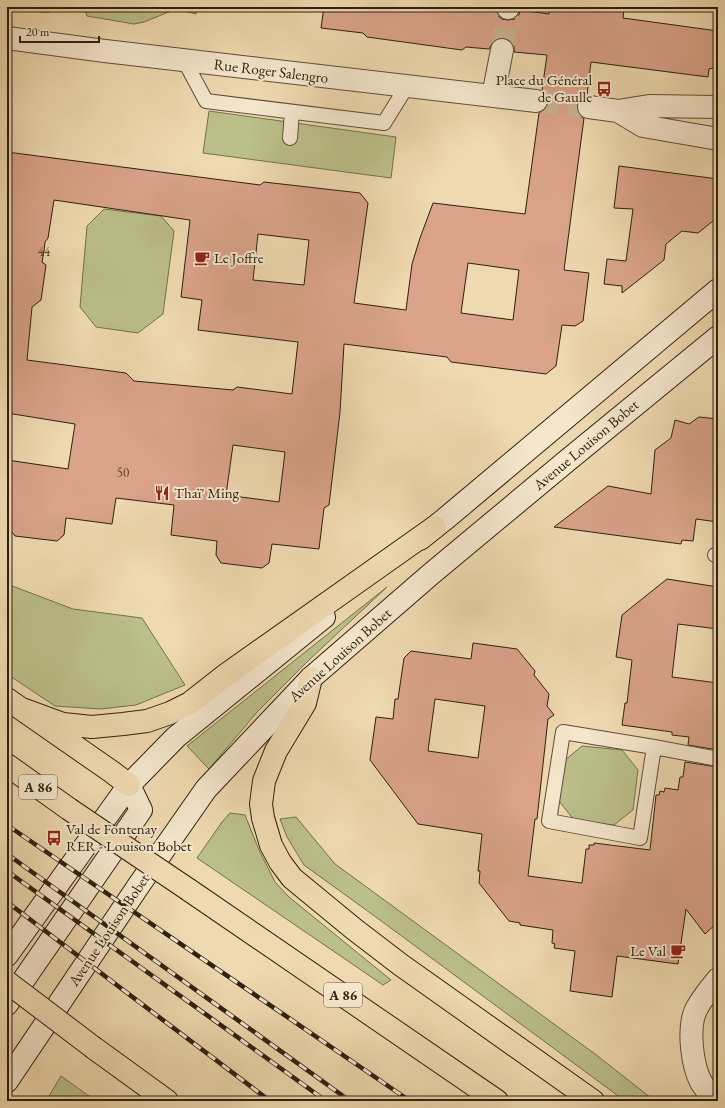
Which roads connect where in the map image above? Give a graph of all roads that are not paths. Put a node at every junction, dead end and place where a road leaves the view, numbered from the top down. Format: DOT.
graph roads {
  1 [pos="7,38"];
  2 [pos="502,50"];
  3 [pos="184,60"];
  4 [pos="407,86"];
  5 [pos="493,96"];
  6 [pos="536,101"];
  7 [pos="589,107"];
  8 [pos="718,107"];
  9 [pos="618,111"];
  10 [pos="292,112"];
  11 [pos="290,138"];
  12 [pos="718,139"];
  13 [pos="718,290"];
  14 [pos="713,344"];
  15 [pos="435,527"];
  16 [pos="311,678"];
  17 [pos="14,704"];
  18 [pos="654,747"];
  19 [pos="718,759"];
  20 [pos="7,765"];
  21 [pos="129,785"];
  22 [pos="7,955"];
  23 [pos="718,979"];
  24 [pos="7,982"];
  25 [pos="7,1004"];
  26 [pos="7,1081"];
  27 [pos="167,1101"];
  28 [pos="497,1101"];
  29 [pos="593,1101"];
  30 [pos="716,1101"];
  1 -- 3 [label="main road, Rue Roger Salengro"];
  2 -- 5 [label="main road"];
  3 -- 4 [label="main road, Rue Roger Salengro"];
  3 -- 10 [label="lane"];
  4 -- 5 [label="main road, Rue Roger Salengro"];
  4 -- 10 [label="lane"];
  5 -- 6 [label="main road, Rue Roger Salengro"];
  7 -- 9 [label="main road"];
  8 -- 9 [label="main road"];
  9 -- 12 [label="main road"];
  10 -- 11 [label="lane"];
  13 -- 15 [label="main road"];
  14 -- 16 [label="main road, Avenue Louison Bobet"];
  15 -- 17 [label="highway"];
  15 -- 21 [label="main road"];
  16 -- 26 [label="main road, Avenue Louison Bobet"];
  16 -- 29 [label="highway"];
  17 -- 21 [label="highway"];
  18 -- 18 [label="lane"];
  18 -- 19 [label="lane"];
  20 -- 28 [label="highway, A 86, bridge"];
  21 -- 22 [label="main road"];
  21 -- 25 [label="main road"];
  23 -- 30 [label="main road"];
  24 -- 27 [label="highway, bridge"];
}
